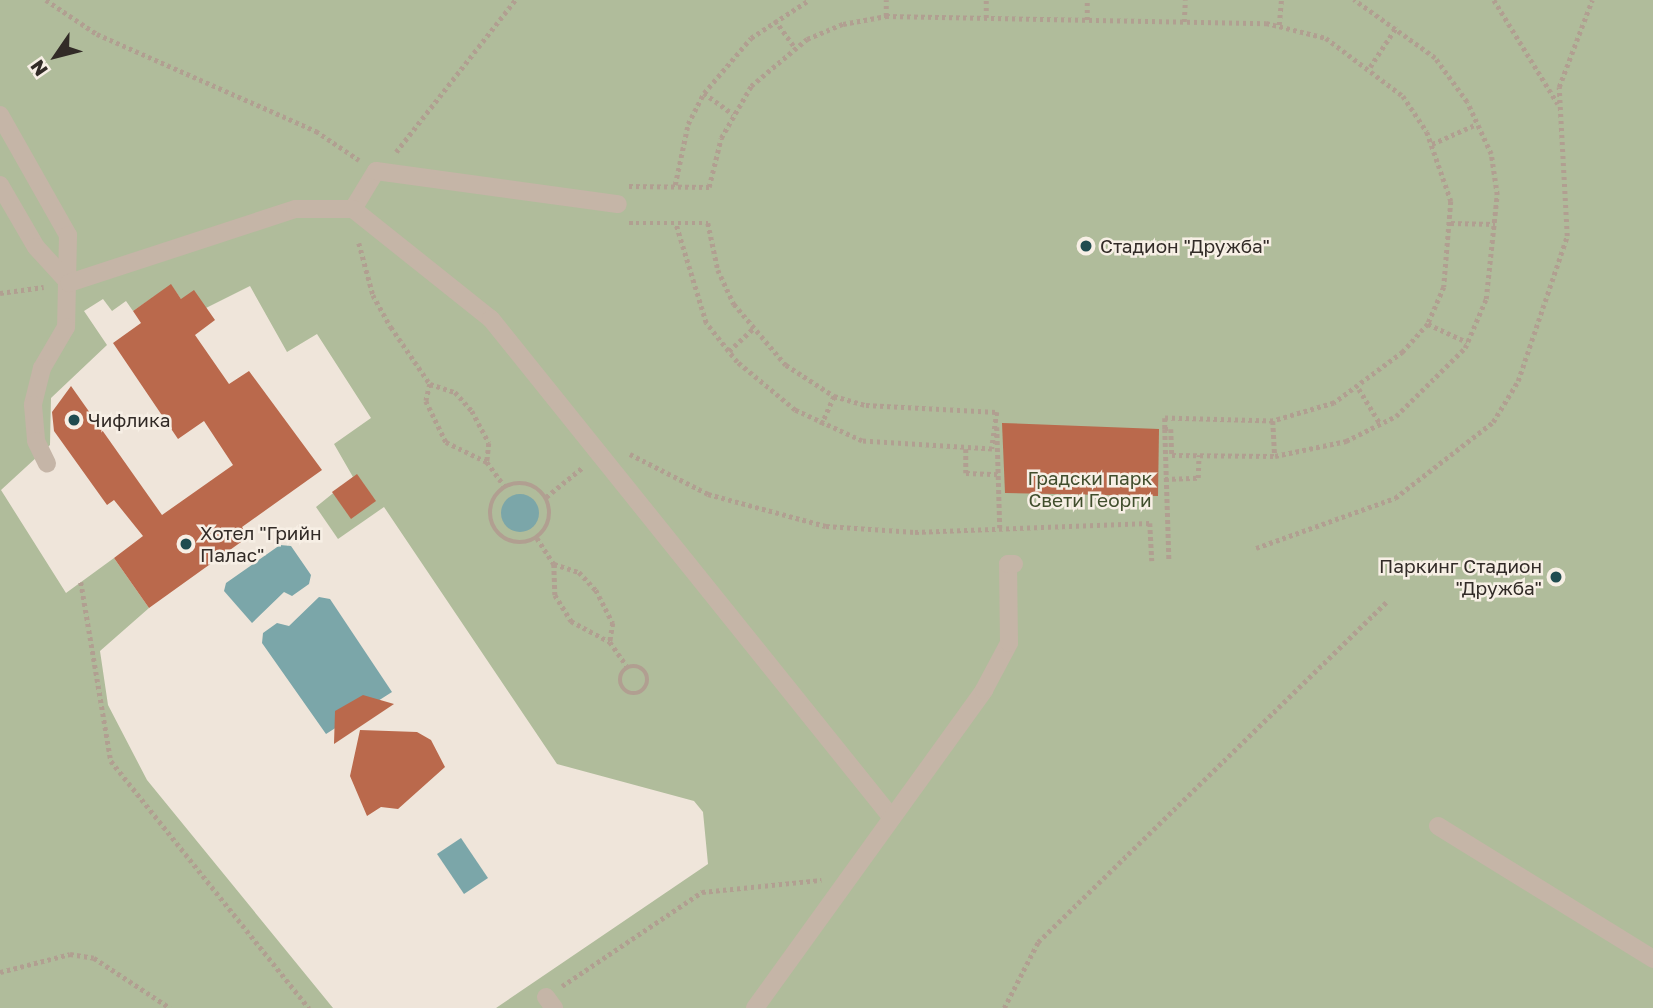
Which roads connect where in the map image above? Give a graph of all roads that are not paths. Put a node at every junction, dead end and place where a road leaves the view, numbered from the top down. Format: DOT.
graph roads {
  1 [pos="0,115"];
  2 [pos="0,185"];
  3 [pos="618,204"];
  4 [pos="353,209"];
  5 [pos="69,283"];
  6 [pos="47,464"];
  7 [pos="1014,564"];
  8 [pos="892,818"];
  9 [pos="1438,826"];
  10 [pos="1653,959"];
  11 [pos="755,1008"];
  1 -- 5 [label="lane"];
  2 -- 5 [label="lane"];
  3 -- 4 [label="lane"];
  4 -- 5 [label="lane"];
  4 -- 8 [label="lane"];
  5 -- 6 [label="lane"];
  7 -- 8 [label="lane"];
  8 -- 11 [label="lane"];
  9 -- 10 [label="lane"];
}
